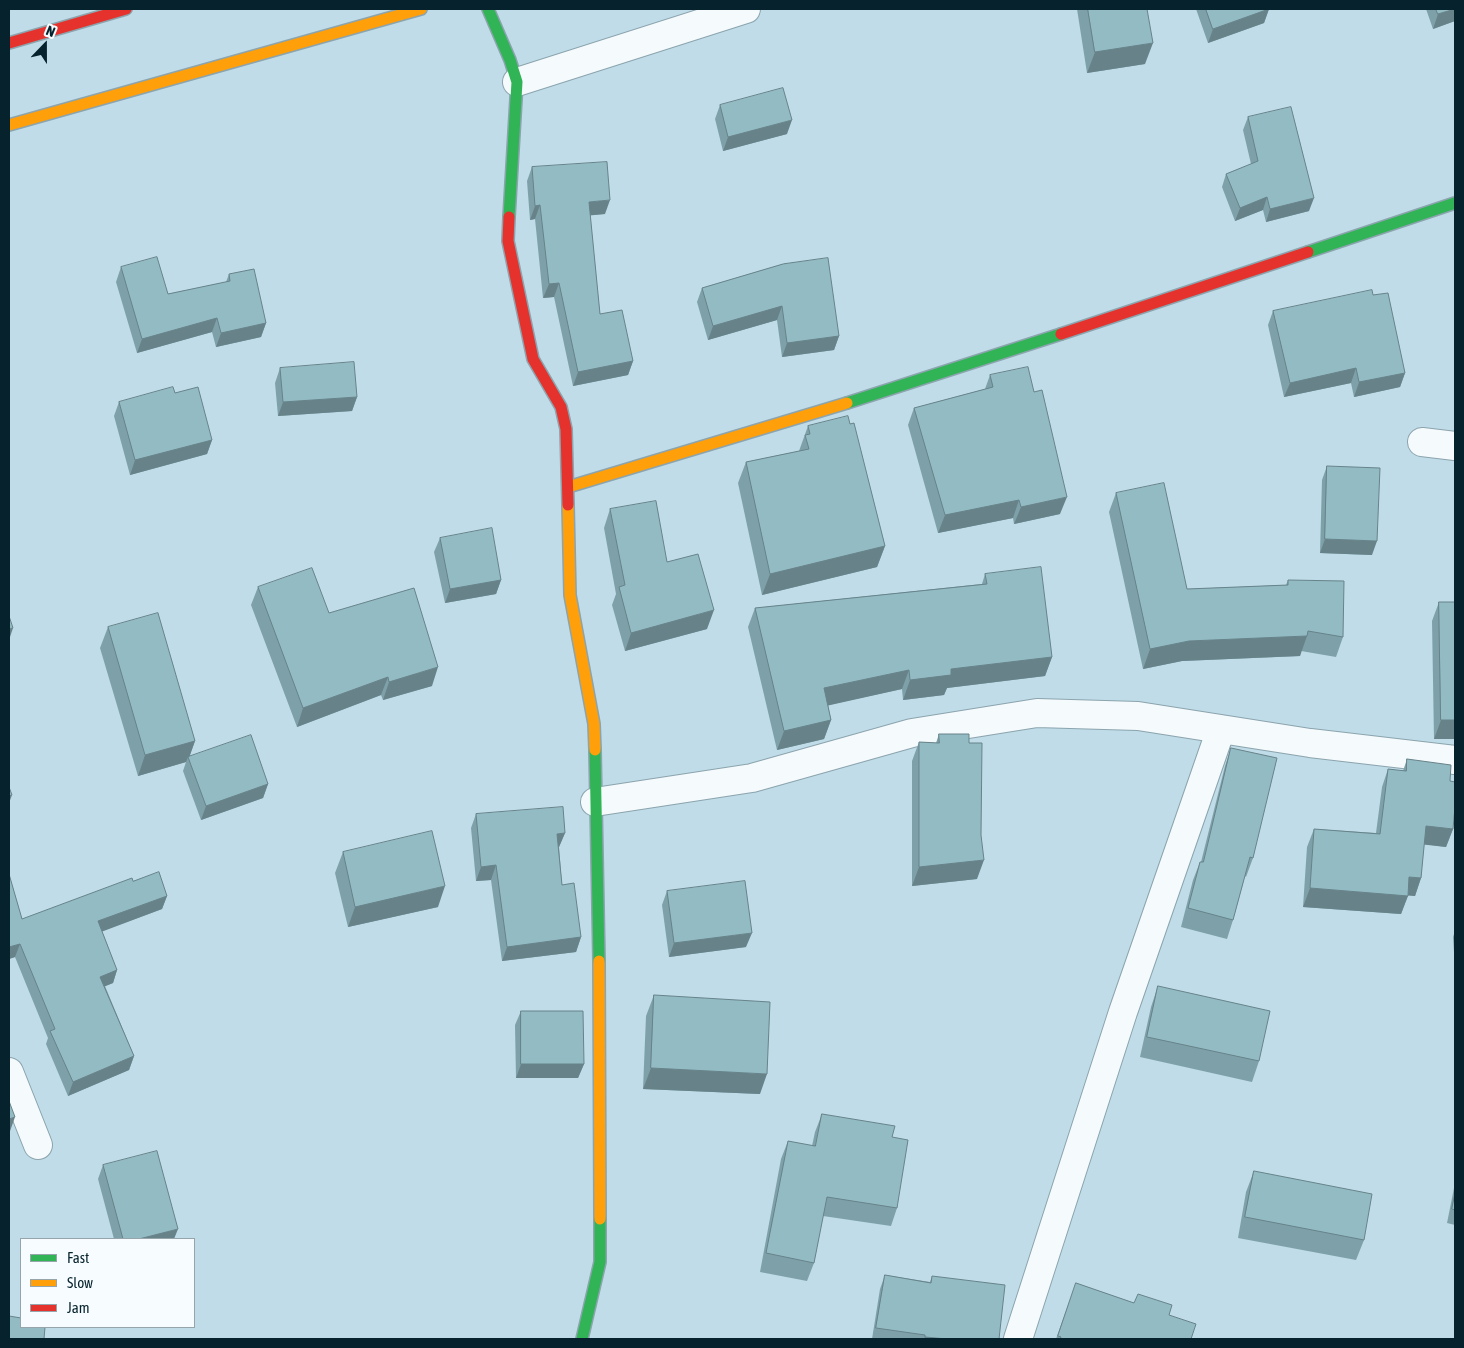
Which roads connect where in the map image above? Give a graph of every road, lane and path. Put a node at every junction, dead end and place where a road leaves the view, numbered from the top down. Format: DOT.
graph roads {
  1 [pos="126,9"];
  2 [pos="421,9"];
  3 [pos="488,9"];
  4 [pos="746,9"];
  5 [pos="9,43"];
  6 [pos="518,82"];
  7 [pos="9,125"];
  8 [pos="1455,203"];
  9 [pos="1422,442"];
  10 [pos="1455,446"];
  11 [pos="568,487"];
  12 [pos="1221,729"];
  13 [pos="1455,760"];
  14 [pos="595,802"];
  15 [pos="9,1072"];
  16 [pos="38,1145"];
  17 [pos="582,1339"];
  18 [pos="1018,1339"];
  1 -- 5 [label="main road"];
  2 -- 7 [label="main road"];
  3 -- 6 [label="main road"];
  4 -- 6 [label="street"];
  6 -- 11 [label="main road"];
  8 -- 11 [label="main road"];
  9 -- 10 [label="street"];
  11 -- 14 [label="main road"];
  12 -- 13 [label="street"];
  12 -- 14 [label="street"];
  12 -- 18 [label="street"];
  14 -- 17 [label="main road"];
  15 -- 16 [label="street"];
}
